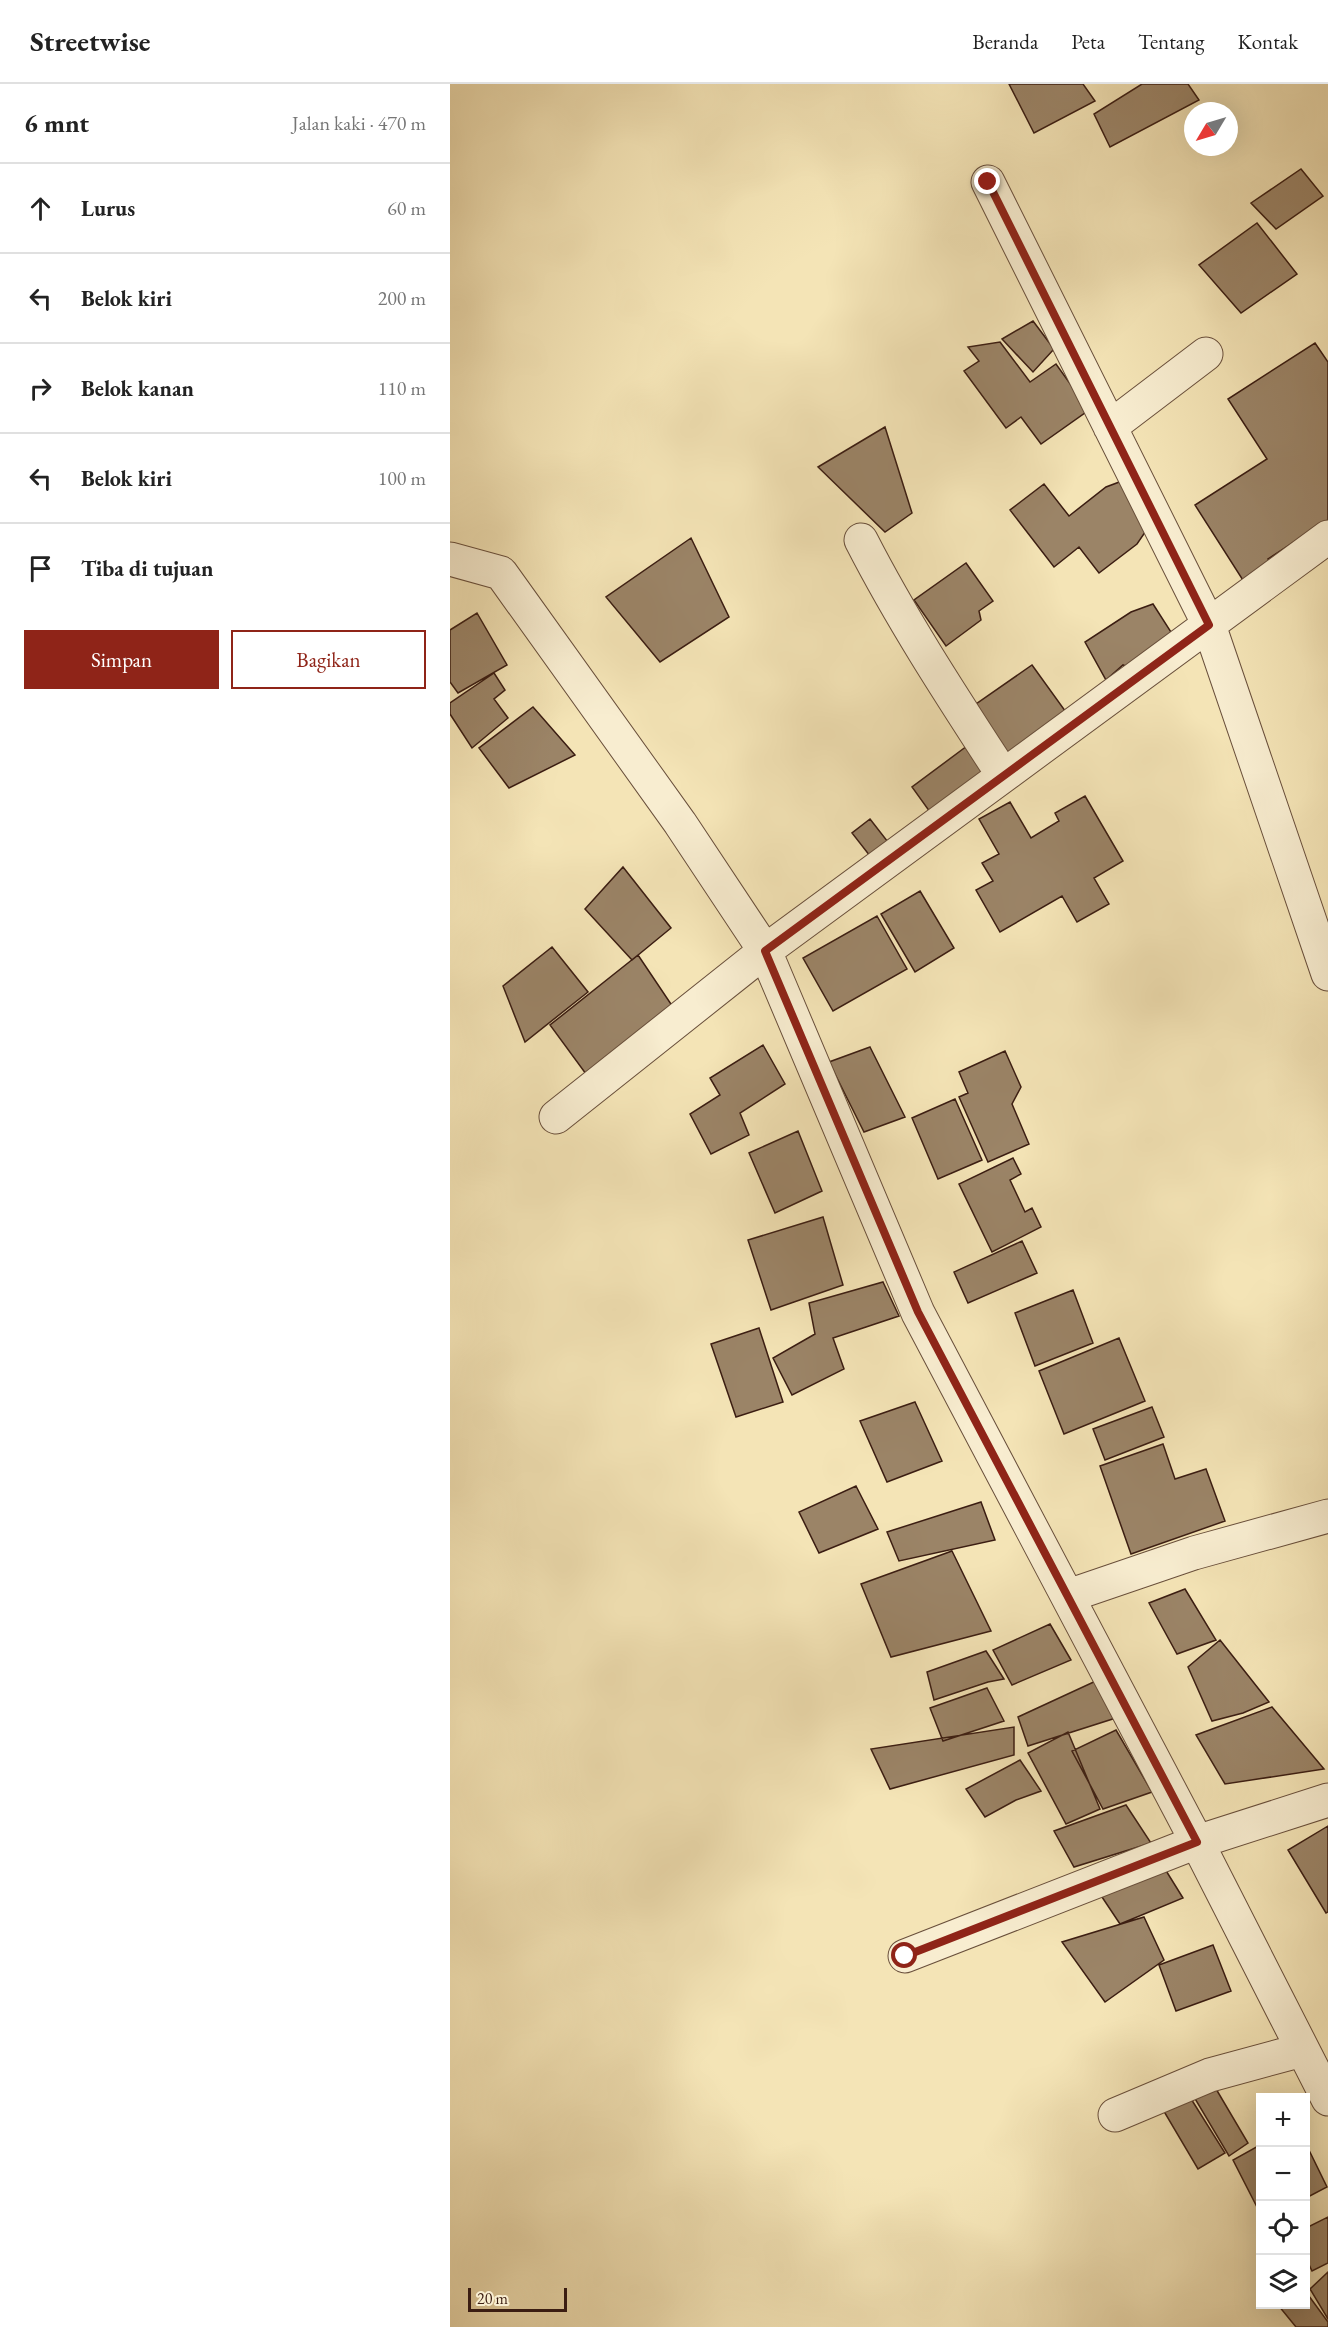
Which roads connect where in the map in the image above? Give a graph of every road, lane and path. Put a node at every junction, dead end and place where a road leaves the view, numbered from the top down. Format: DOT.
graph roads {
  1 [pos="988,182"];
  2 [pos="1206,354"];
  3 [pos="1110,427"];
  4 [pos="1328,537"];
  5 [pos="861,540"];
  6 [pos="450,560"];
  7 [pos="1209,625"];
  8 [pos="1003,776"];
  9 [pos="765,951"];
  10 [pos="1328,974"];
  11 [pos="556,1117"];
  12 [pos="1328,1516"];
  13 [pos="1068,1596"];
  14 [pos="1328,1800"];
  15 [pos="1197,1842"];
  16 [pos="905,1956"];
  17 [pos="1302,2050"];
  18 [pos="1328,2099"];
  19 [pos="1114,2115"];
  1 -- 3 [label="street"];
  2 -- 3 [label="street"];
  3 -- 7 [label="street"];
  4 -- 7 [label="street"];
  5 -- 8 [label="street"];
  6 -- 9 [label="street"];
  7 -- 8 [label="street"];
  7 -- 10 [label="street"];
  8 -- 9 [label="street"];
  9 -- 11 [label="street"];
  9 -- 13 [label="street"];
  12 -- 13 [label="street"];
  13 -- 15 [label="street"];
  14 -- 15 [label="street"];
  15 -- 16 [label="street"];
  15 -- 17 [label="street"];
  17 -- 18 [label="street"];
  17 -- 19 [label="street"];
}
